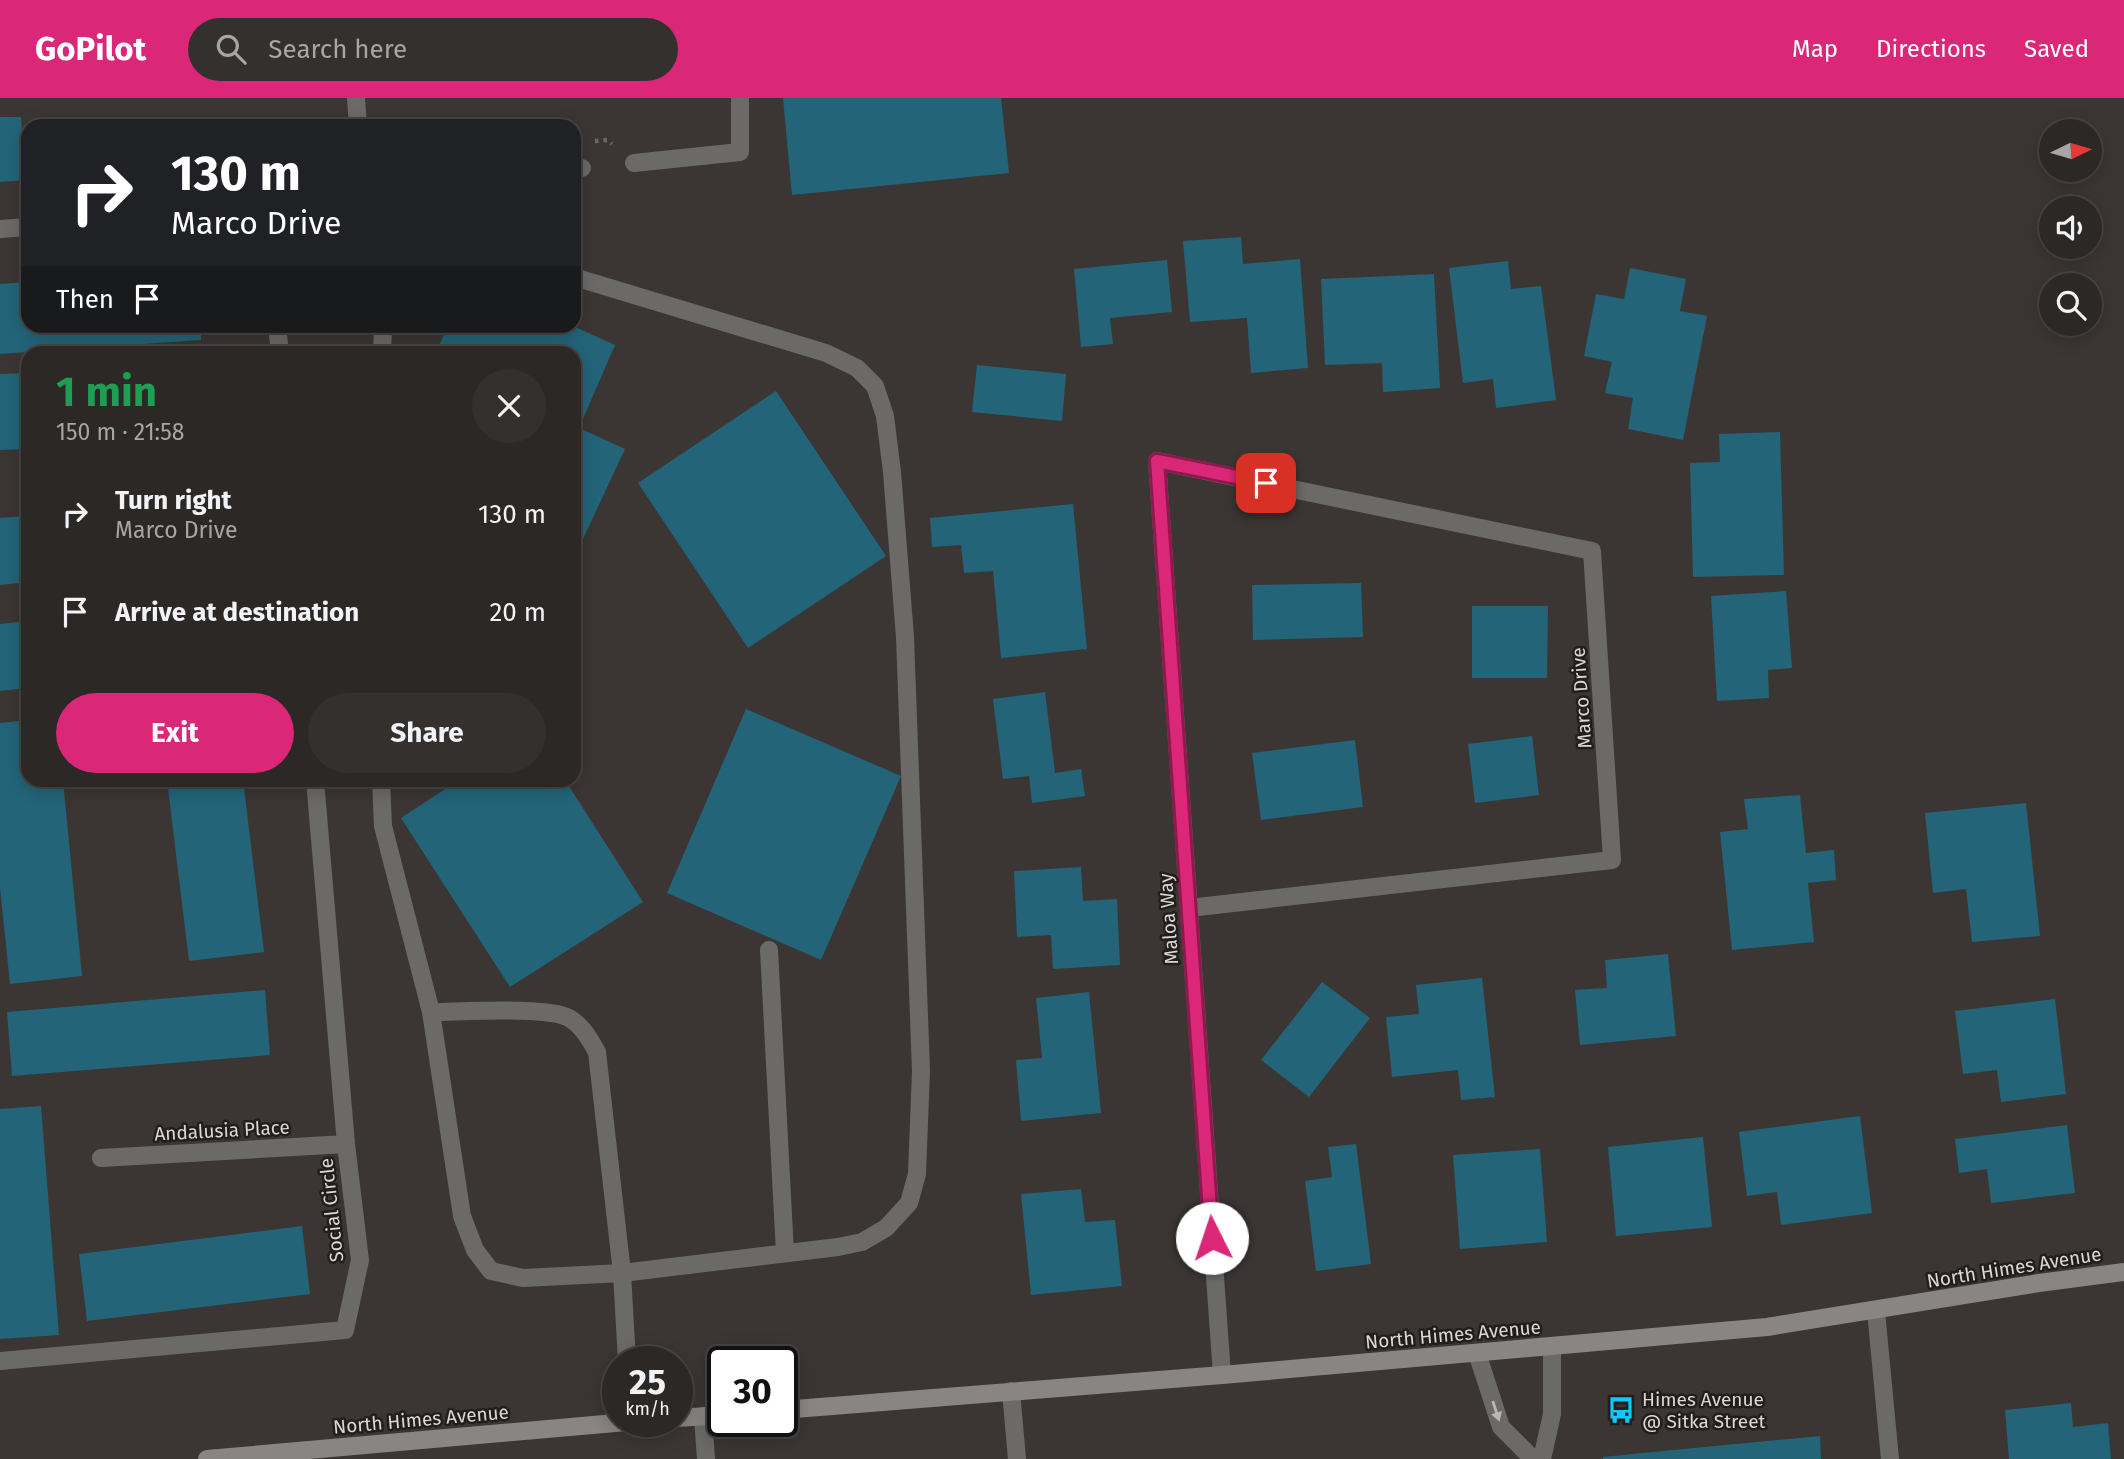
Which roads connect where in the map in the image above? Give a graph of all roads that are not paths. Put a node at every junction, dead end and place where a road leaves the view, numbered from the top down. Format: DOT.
graph roads {
  1 [pos="356,98"];
  2 [pos="740,98"];
  3 [pos="358,119"];
  4 [pos="634,163"];
  5 [pos="21,228"];
  6 [pos="0,229"];
  7 [pos="581,279"];
  8 [pos="1157,461"];
  9 [pos="316,787"];
  10 [pos="381,787"];
  11 [pos="1189,908"];
  12 [pos="769,950"];
  13 [pos="432,1012"];
  14 [pos="346,1144"];
  15 [pos="101,1158"];
  16 [pos="785,1253"];
  17 [pos="2124,1272"];
  18 [pos="622,1273"];
  19 [pos="1877,1311"];
  20 [pos="626,1346"];
  21 [pos="1552,1346"];
  22 [pos="1477,1353"];
  23 [pos="0,1361"];
  24 [pos="1222,1375"];
  25 [pos="1011,1391"];
  26 [pos="798,1409"];
  27 [pos="703,1416"];
  28 [pos="707,1416"];
  29 [pos="693,1417"];
  30 [pos="602,1424"];
  31 [pos="207,1459"];
  32 [pos="706,1459"];
  33 [pos="1017,1459"];
  34 [pos="1533,1459"];
  35 [pos="1542,1459"];
  36 [pos="1890,1459"];
  1 -- 3 [label="street"];
  2 -- 4 [label="street"];
  5 -- 6 [label="street"];
  7 -- 16 [label="street"];
  8 -- 11 [label="street, Maloa Way"];
  8 -- 11 [label="street, Marco Drive"];
  9 -- 14 [label="street, Social Circle"];
  10 -- 13 [label="street"];
  11 -- 24 [label="street, Maloa Way"];
  12 -- 16 [label="street"];
  13 -- 18 [label="street"];
  13 -- 18 [label="street"];
  14 -- 15 [label="street, Andalusia Place"];
  14 -- 23 [label="street, Social Circle"];
  16 -- 18 [label="street"];
  17 -- 19 [label="street, North Himes Avenue"];
  18 -- 20 [label="street"];
  19 -- 21 [label="street, North Himes Avenue"];
  19 -- 36 [label="street"];
  21 -- 22 [label="street, North Himes Avenue"];
  21 -- 35 [label="street"];
  22 -- 24 [label="street, North Himes Avenue"];
  22 -- 34 [label="street, one-way"];
  24 -- 25 [label="street, North Himes Avenue"];
  25 -- 26 [label="street, North Himes Avenue"];
  25 -- 33 [label="street"];
  27 -- 28 [label="street"];
  27 -- 29 [label="street"];
  27 -- 32 [label="street"];
  30 -- 31 [label="street, North Himes Avenue"];
}
